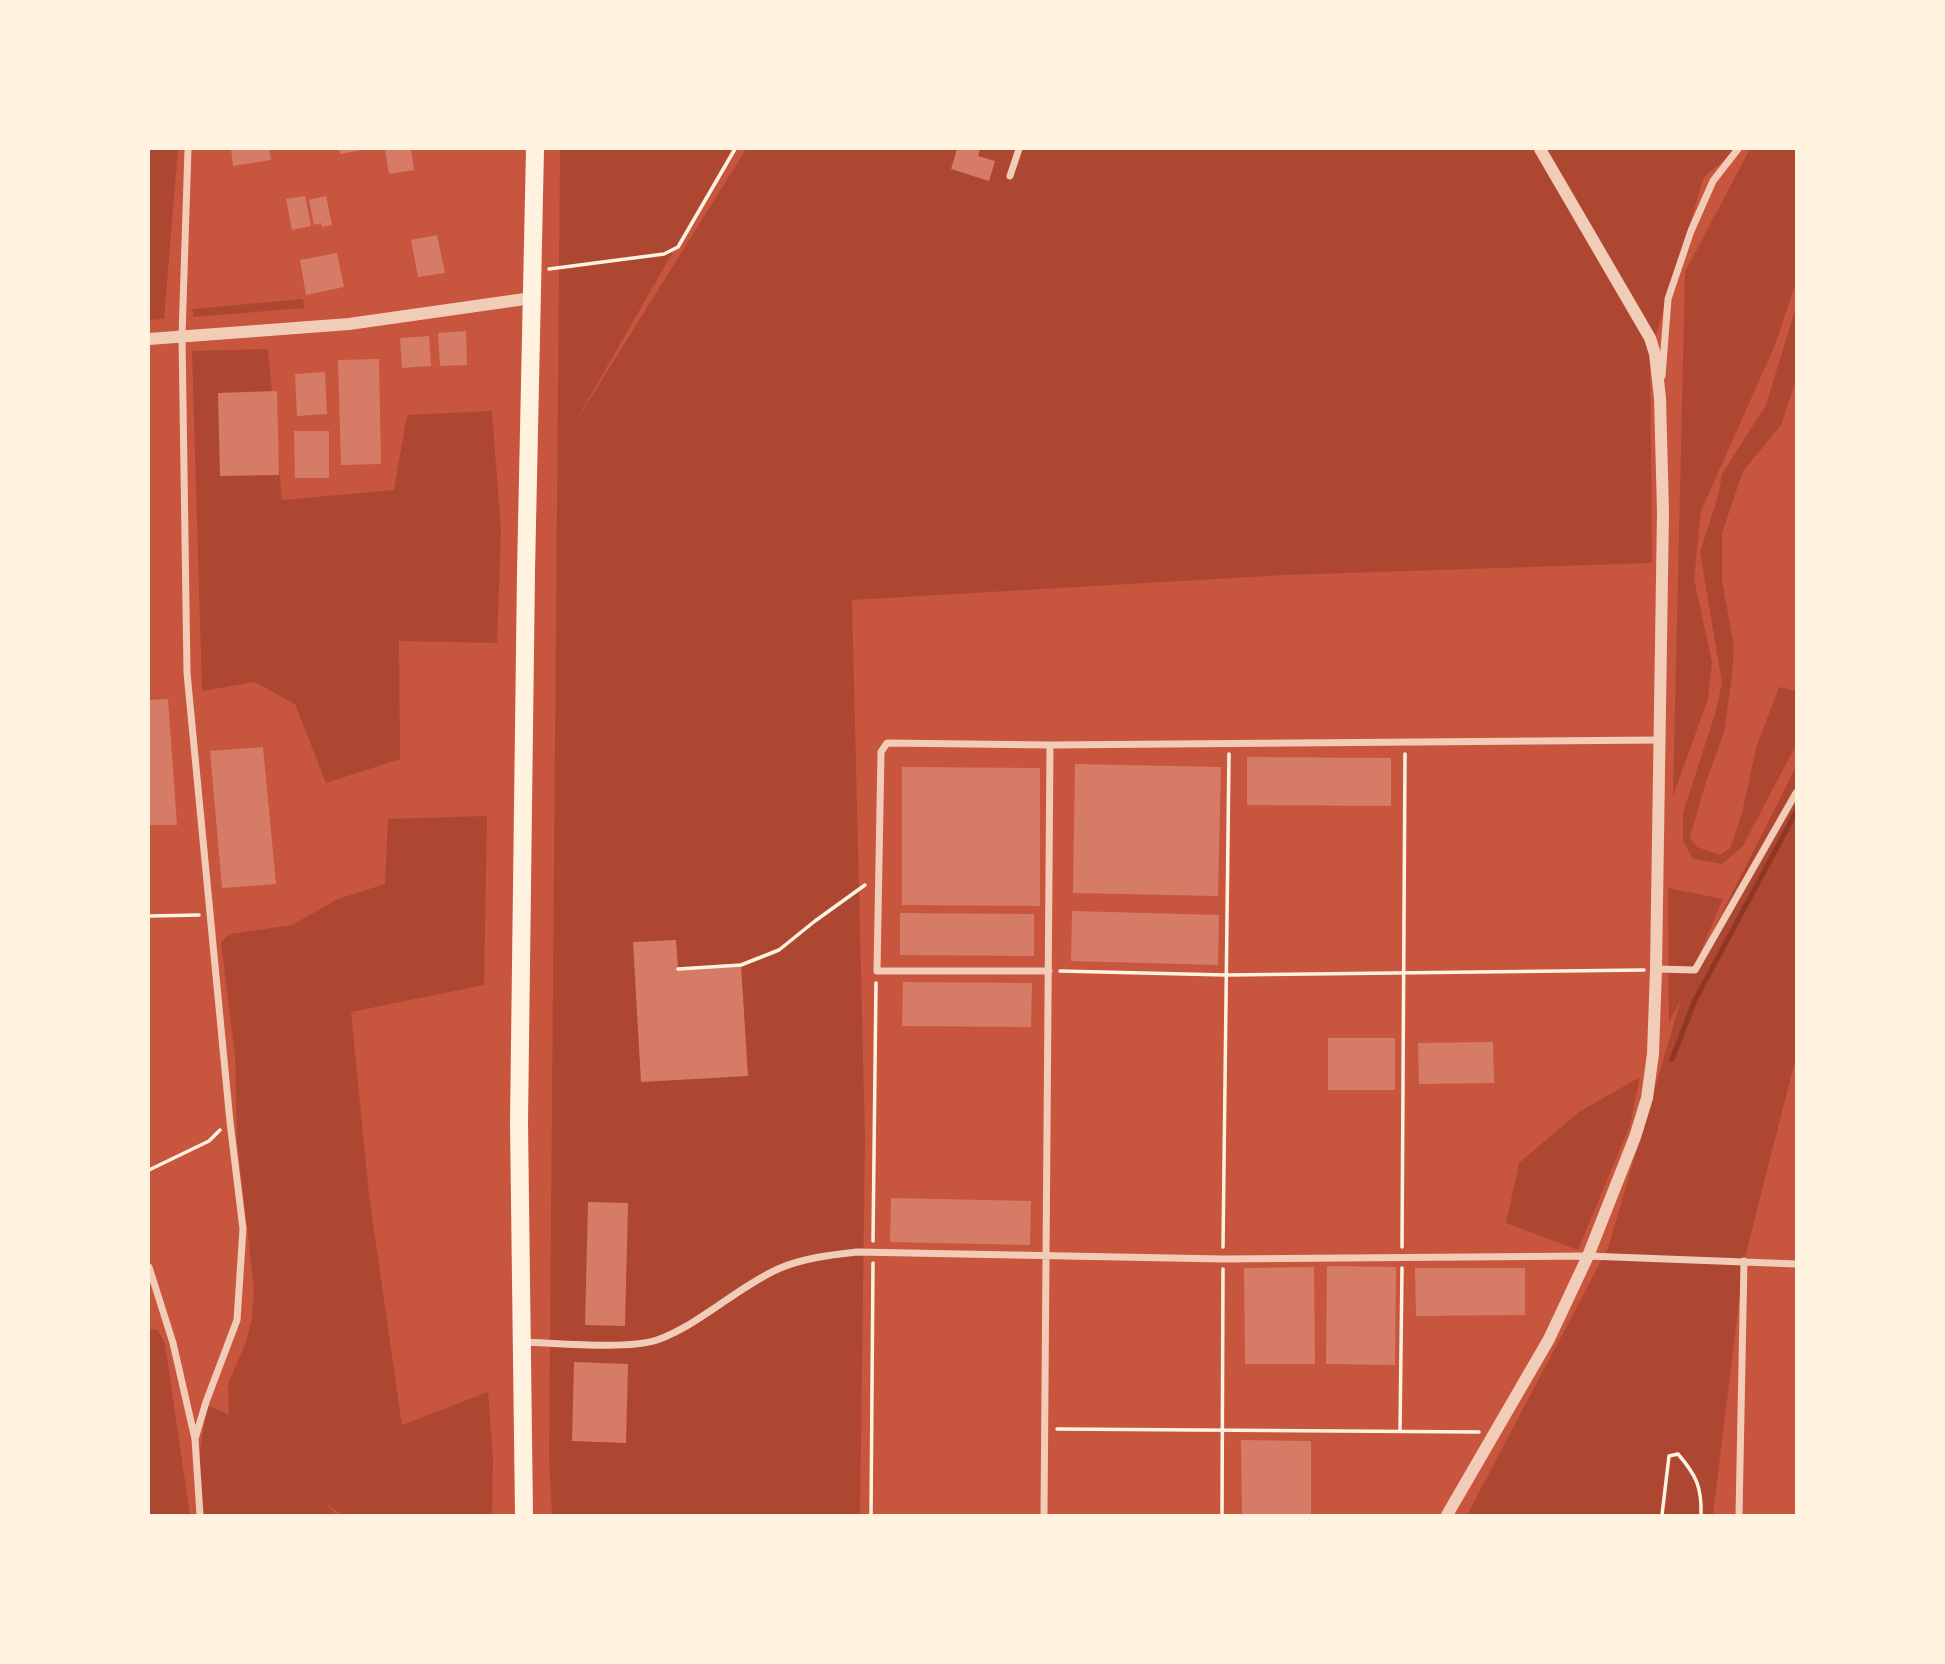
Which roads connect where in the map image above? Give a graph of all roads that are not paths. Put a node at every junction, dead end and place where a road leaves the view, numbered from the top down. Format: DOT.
graph roads {
  1 [pos="188,149"];
  2 [pos="535,149"];
  3 [pos="1019,149"];
  4 [pos="1540,149"];
  5 [pos="1738,149"];
  6 [pos="1010,176"];
  7 [pos="532,298"];
  8 [pos="182,336"];
  9 [pos="149,339"];
  10 [pos="1660,398"];
  11 [pos="1659,740"];
  12 [pos="1050,745"];
  13 [pos="1796,793"];
  14 [pos="1656,969"];
  15 [pos="1049,971"];
  16 [pos="1046,1256"];
  17 [pos="1588,1256"];
  18 [pos="1744,1261"];
  19 [pos="1796,1264"];
  20 [pos="149,1267"];
  21 [pos="522,1342"];
  22 [pos="195,1439"];
  23 [pos="200,1515"];
  24 [pos="524,1515"];
  25 [pos="1044,1515"];
  26 [pos="1447,1515"];
  27 [pos="1740,1515"];
  1 -- 8 [label="street"];
  2 -- 7 [label="highway"];
  3 -- 6 [label="street"];
  4 -- 10 [label="street"];
  5 -- 10 [label="street"];
  7 -- 8 [label="street"];
  7 -- 21 [label="highway"];
  8 -- 9 [label="street"];
  8 -- 22 [label="street"];
  10 -- 11 [label="street"];
  11 -- 12 [label="street"];
  11 -- 14 [label="street"];
  12 -- 15 [label="street"];
  12 -- 15 [label="street"];
  13 -- 14 [label="street"];
  14 -- 17 [label="street"];
  15 -- 16 [label="street"];
  16 -- 17 [label="street"];
  16 -- 21 [label="street"];
  16 -- 25 [label="street"];
  17 -- 18 [label="street"];
  17 -- 26 [label="street"];
  18 -- 19 [label="street"];
  18 -- 27 [label="street"];
  20 -- 22 [label="street"];
  21 -- 24 [label="highway"];
  22 -- 23 [label="street"];
}
